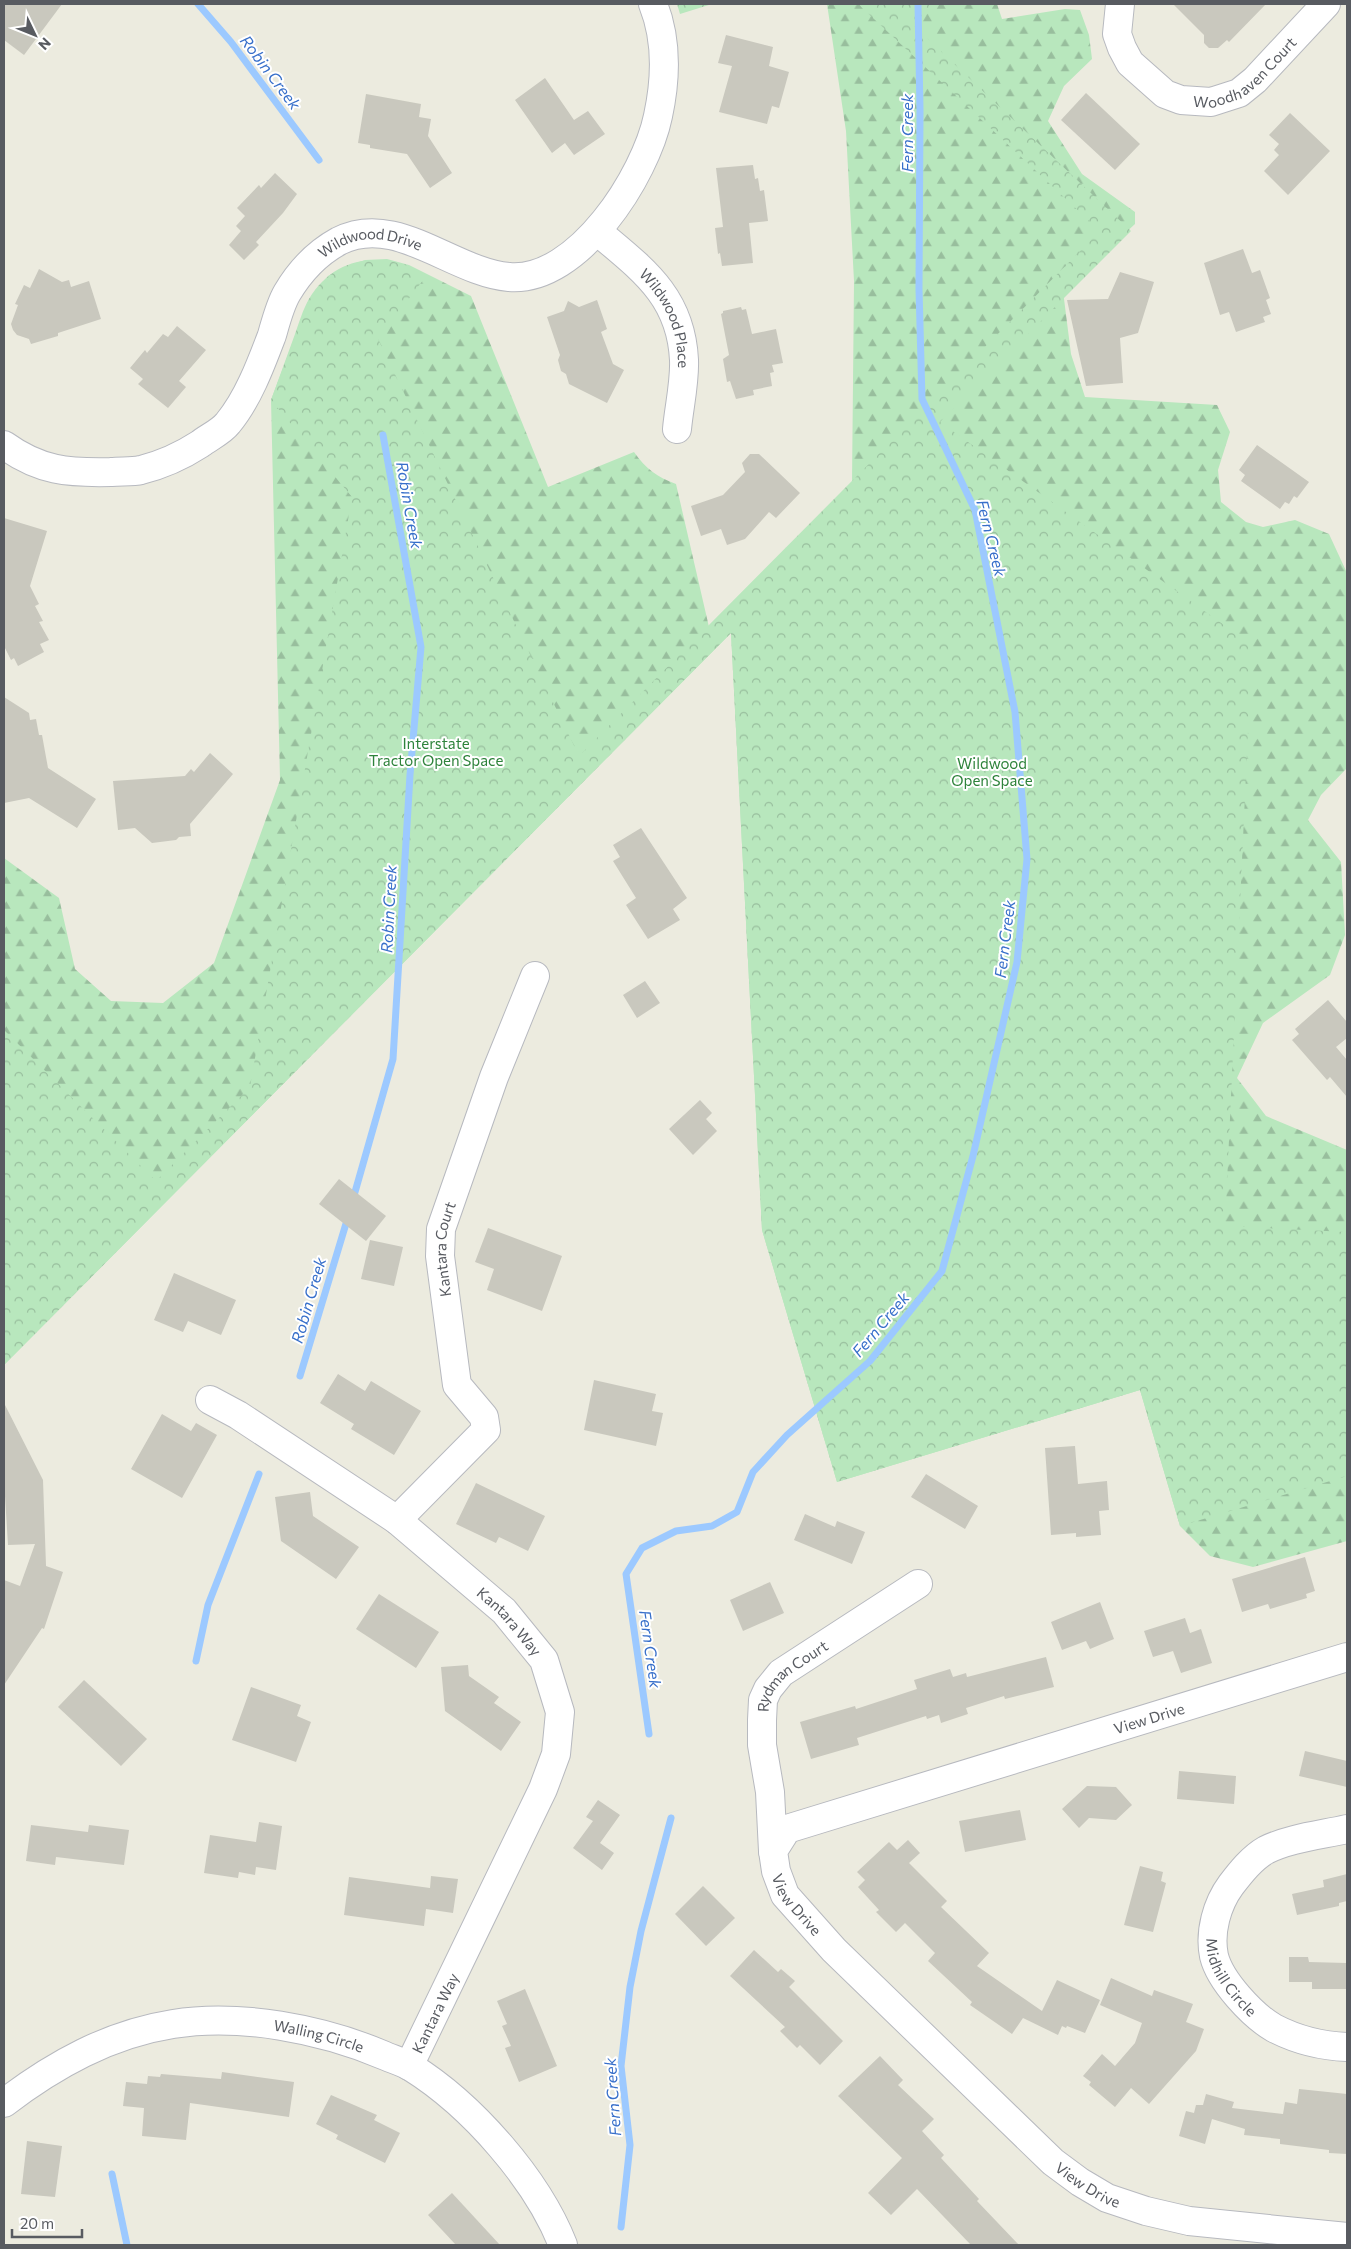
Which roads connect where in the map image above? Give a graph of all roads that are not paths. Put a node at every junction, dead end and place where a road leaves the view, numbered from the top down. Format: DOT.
graph roads {
  1 [pos="653,4"];
  2 [pos="1120,4"];
  3 [pos="1326,4"];
  4 [pos="597,231"];
  5 [pos="677,429"];
  6 [pos="4,445"];
  7 [pos="535,976"];
  8 [pos="210,1400"];
  9 [pos="397,1520"];
  10 [pos="918,1584"];
  11 [pos="1347,1657"];
  12 [pos="1347,1829"];
  13 [pos="774,1851"];
  14 [pos="1347,2047"];
  15 [pos="409,2066"];
  16 [pos="4,2103"];
  17 [pos="1347,2237"];
  18 [pos="563,2245"];
  1 -- 4 [label="street, Wildwood Drive"];
  2 -- 3 [label="street, Woodhaven Court"];
  4 -- 5 [label="street, Wildwood Place"];
  4 -- 6 [label="street, Wildwood Drive"];
  7 -- 9 [label="street, Kantara Court"];
  8 -- 9 [label="street, Kantara Way"];
  9 -- 15 [label="street, Kantara Way"];
  10 -- 13 [label="street, Rydman Court"];
  11 -- 13 [label="street, View Drive"];
  12 -- 14 [label="street, Midhill Circle"];
  13 -- 17 [label="street, View Drive"];
  15 -- 16 [label="street, Walling Circle"];
  15 -- 18 [label="street, Walling Circle"];
}
